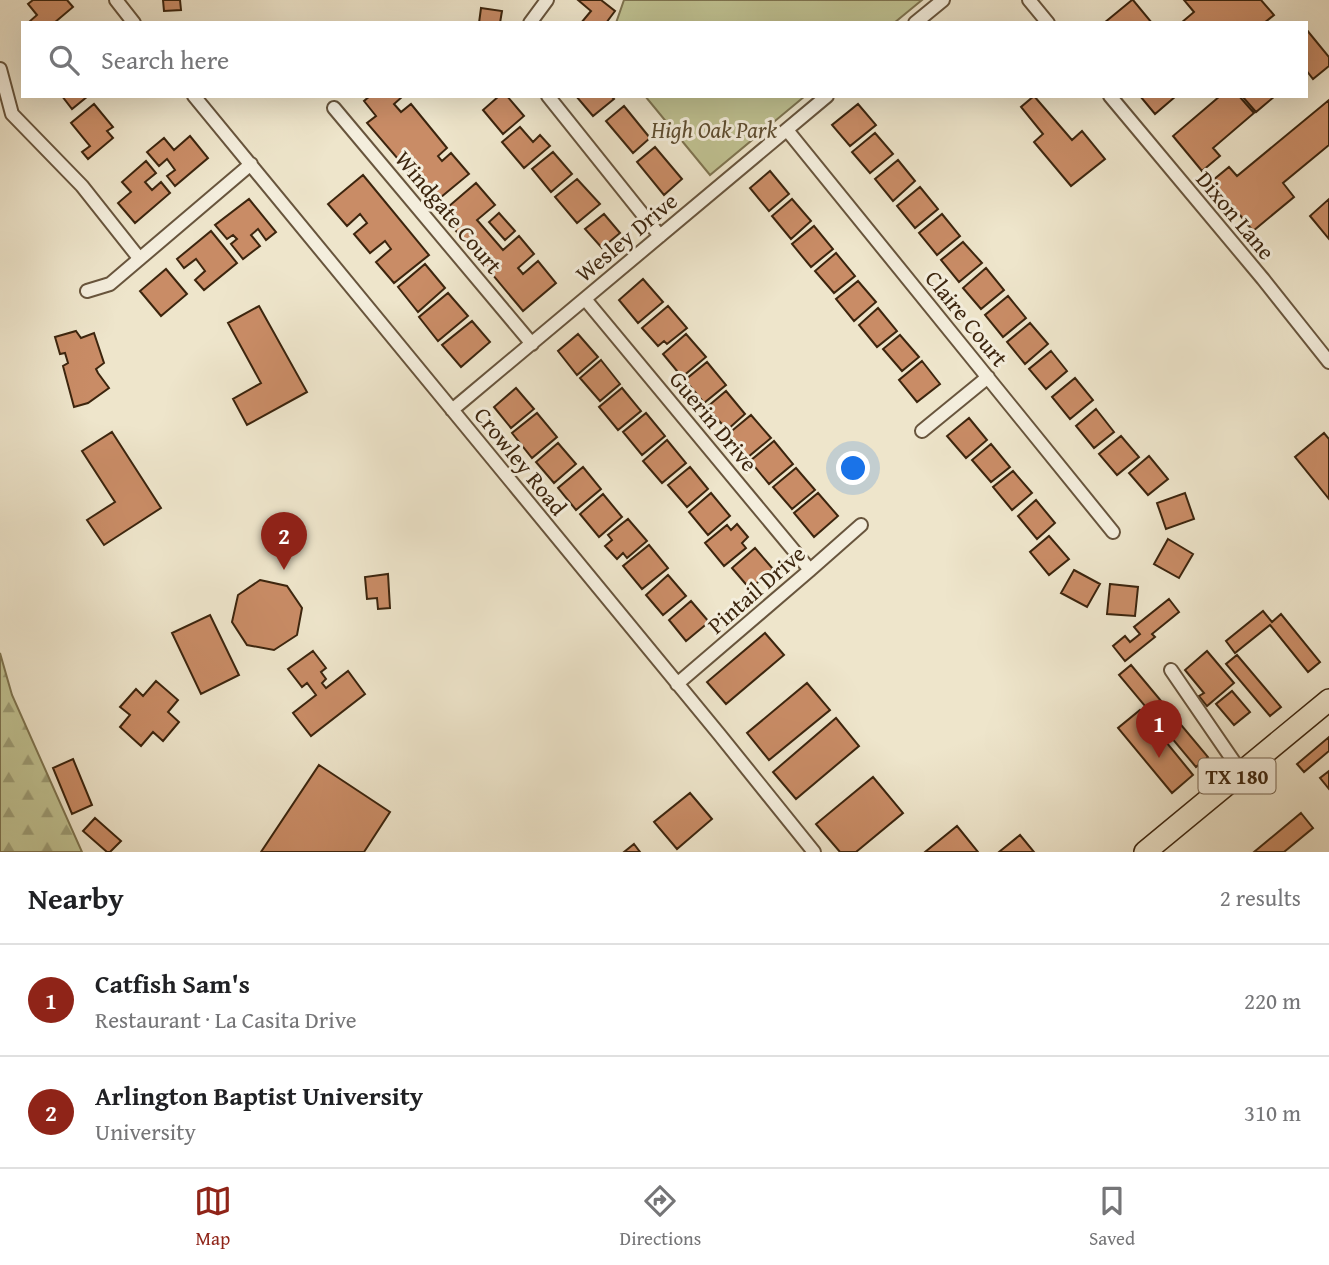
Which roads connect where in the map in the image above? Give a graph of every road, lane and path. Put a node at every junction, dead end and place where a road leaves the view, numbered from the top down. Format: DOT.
graph roads {
  1 [pos="116,0"];
  2 [pos="547,0"];
  3 [pos="943,0"];
  4 [pos="1029,0"];
  5 [pos="132,21"];
  6 [pos="531,21"];
  7 [pos="917,21"];
  8 [pos="1046,21"];
  9 [pos="0,69"];
  10 [pos="196,98"];
  11 [pos="550,98"];
  12 [pos="825,98"];
  13 [pos="1112,98"];
  14 [pos="334,108"];
  15 [pos="787,130"];
  16 [pos="251,164"];
  17 [pos="660,236"];
  18 [pos="139,258"];
  19 [pos="87,291"];
  20 [pos="585,299"];
  21 [pos="532,344"];
  22 [pos="1329,362"];
  23 [pos="988,377"];
  24 [pos="452,410"];
  25 [pos="922,431"];
  26 [pos="861,524"];
  27 [pos="1113,532"];
  28 [pos="810,570"];
  29 [pos="1171,670"];
  30 [pos="677,684"];
  31 [pos="1329,700"];
  32 [pos="1241,772"];
  33 [pos="814,852"];
  34 [pos="1145,852"];
  1 -- 5 [label="street"];
  2 -- 6 [label="street"];
  3 -- 7 [label="street"];
  4 -- 8 [label="street"];
  9 -- 18 [label="street"];
  10 -- 16 [label="street, Crowley Road"];
  11 -- 17 [label="street"];
  12 -- 15 [label="street, Wesley Drive"];
  13 -- 22 [label="street, Dixon Lane"];
  14 -- 21 [label="street, Windgate Court"];
  15 -- 17 [label="street, Wesley Drive"];
  15 -- 23 [label="street, Claire Court"];
  16 -- 18 [label="street"];
  16 -- 24 [label="street, Crowley Road"];
  17 -- 20 [label="street, Wesley Drive"];
  18 -- 19 [label="street"];
  20 -- 21 [label="street, Wesley Drive"];
  20 -- 28 [label="street, Guerin Drive"];
  21 -- 24 [label="street, Wesley Drive"];
  23 -- 25 [label="street"];
  23 -- 27 [label="street, Claire Court"];
  24 -- 30 [label="street, Crowley Road"];
  26 -- 28 [label="street, Pintail Drive"];
  28 -- 30 [label="street, Pintail Drive"];
  29 -- 32 [label="street"];
  30 -- 33 [label="street, Crowley Road"];
  31 -- 32 [label="main road, TX 180"];
  32 -- 34 [label="main road, TX 180"];
}
